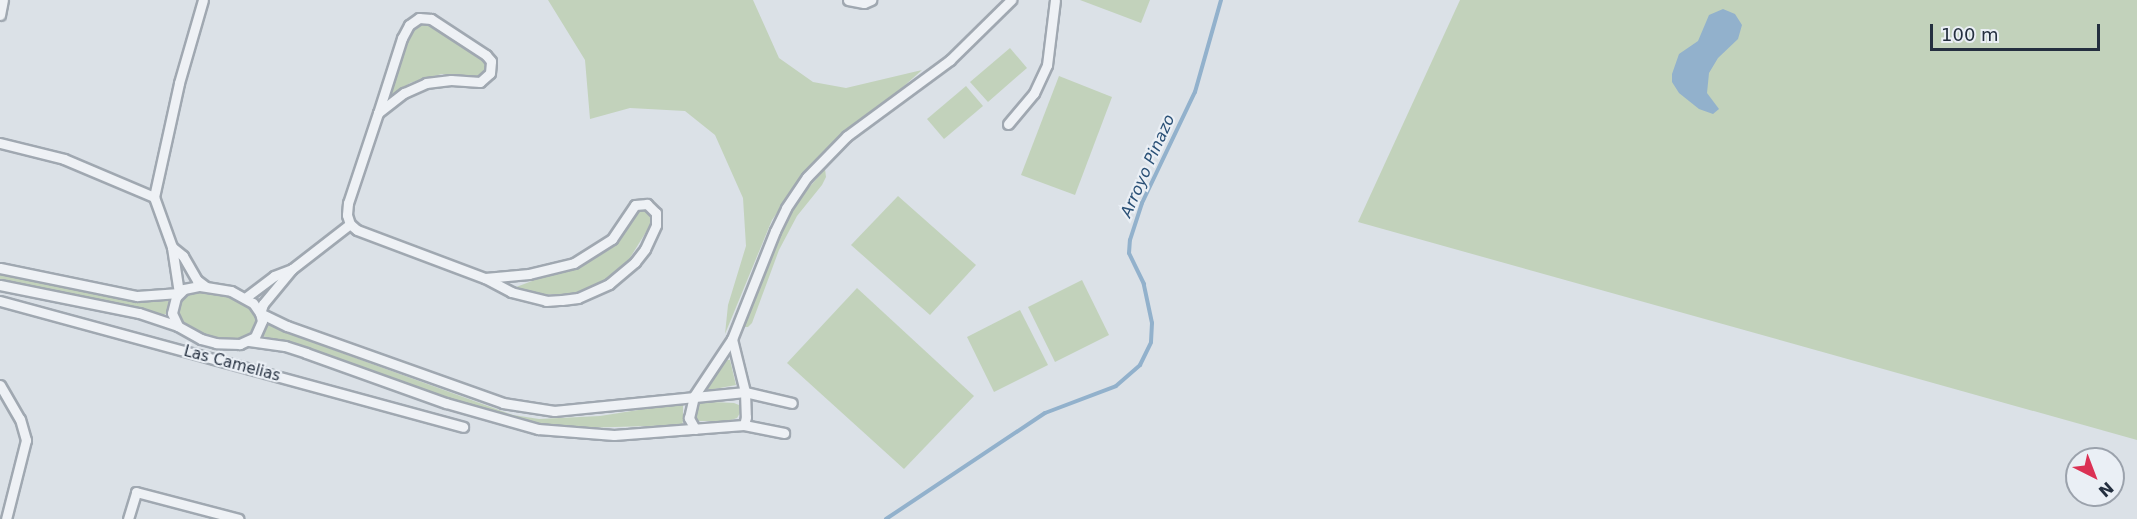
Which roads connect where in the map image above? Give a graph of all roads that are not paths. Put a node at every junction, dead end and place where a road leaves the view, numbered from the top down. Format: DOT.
graph roads {
  1 [pos="3,0"];
  2 [pos="203,0"];
  3 [pos="848,0"];
  4 [pos="871,0"];
  5 [pos="1011,0"];
  6 [pos="1055,0"];
  7 [pos="0,15"];
  8 [pos="378,113"];
  9 [pos="1008,124"];
  10 [pos="0,133"];
  11 [pos="1,143"];
  12 [pos="154,196"];
  13 [pos="350,224"];
  14 [pos="172,247"];
  15 [pos="0,268"];
  16 [pos="292,268"];
  17 [pos="485,278"];
  18 [pos="0,285"];
  19 [pos="206,286"];
  20 [pos="179,293"];
  21 [pos="245,298"];
  22 [pos="0,301"];
  23 [pos="260,313"];
  24 [pos="178,326"];
  25 [pos="732,339"];
  26 [pos="249,341"];
  27 [pos="0,385"];
  28 [pos="745,392"];
  29 [pos="694,396"];
  30 [pos="792,403"];
  31 [pos="744,425"];
  32 [pos="463,427"];
  33 [pos="694,429"];
  34 [pos="784,433"];
  35 [pos="6,519"];
  36 [pos="128,519"];
  37 [pos="238,519"];
  1 -- 7 [label="street"];
  2 -- 12 [label="street"];
  3 -- 4 [label="street"];
  5 -- 25 [label="street"];
  6 -- 9 [label="street"];
  8 -- 8 [label="street"];
  8 -- 13 [label="street"];
  10 -- 11 [label="street"];
  11 -- 12 [label="street"];
  12 -- 14 [label="street"];
  13 -- 16 [label="street"];
  13 -- 17 [label="street"];
  14 -- 19 [label="street"];
  14 -- 20 [label="street"];
  15 -- 20 [label="street"];
  16 -- 21 [label="street"];
  16 -- 23 [label="street"];
  17 -- 17 [label="street"];
  18 -- 24 [label="street"];
  19 -- 20 [label="street"];
  19 -- 21 [label="street"];
  20 -- 24 [label="street"];
  21 -- 23 [label="street"];
  22 -- 32 [label="street, Las Camelias"];
  23 -- 26 [label="street"];
  23 -- 29 [label="street"];
  24 -- 26 [label="street"];
  25 -- 28 [label="street"];
  25 -- 29 [label="street"];
  26 -- 33 [label="street"];
  27 -- 35 [label="street"];
  28 -- 29 [label="street"];
  28 -- 30 [label="street"];
  28 -- 31 [label="street"];
  29 -- 33 [label="street"];
  31 -- 33 [label="street"];
  31 -- 34 [label="street"];
  36 -- 37 [label="street"];
}
